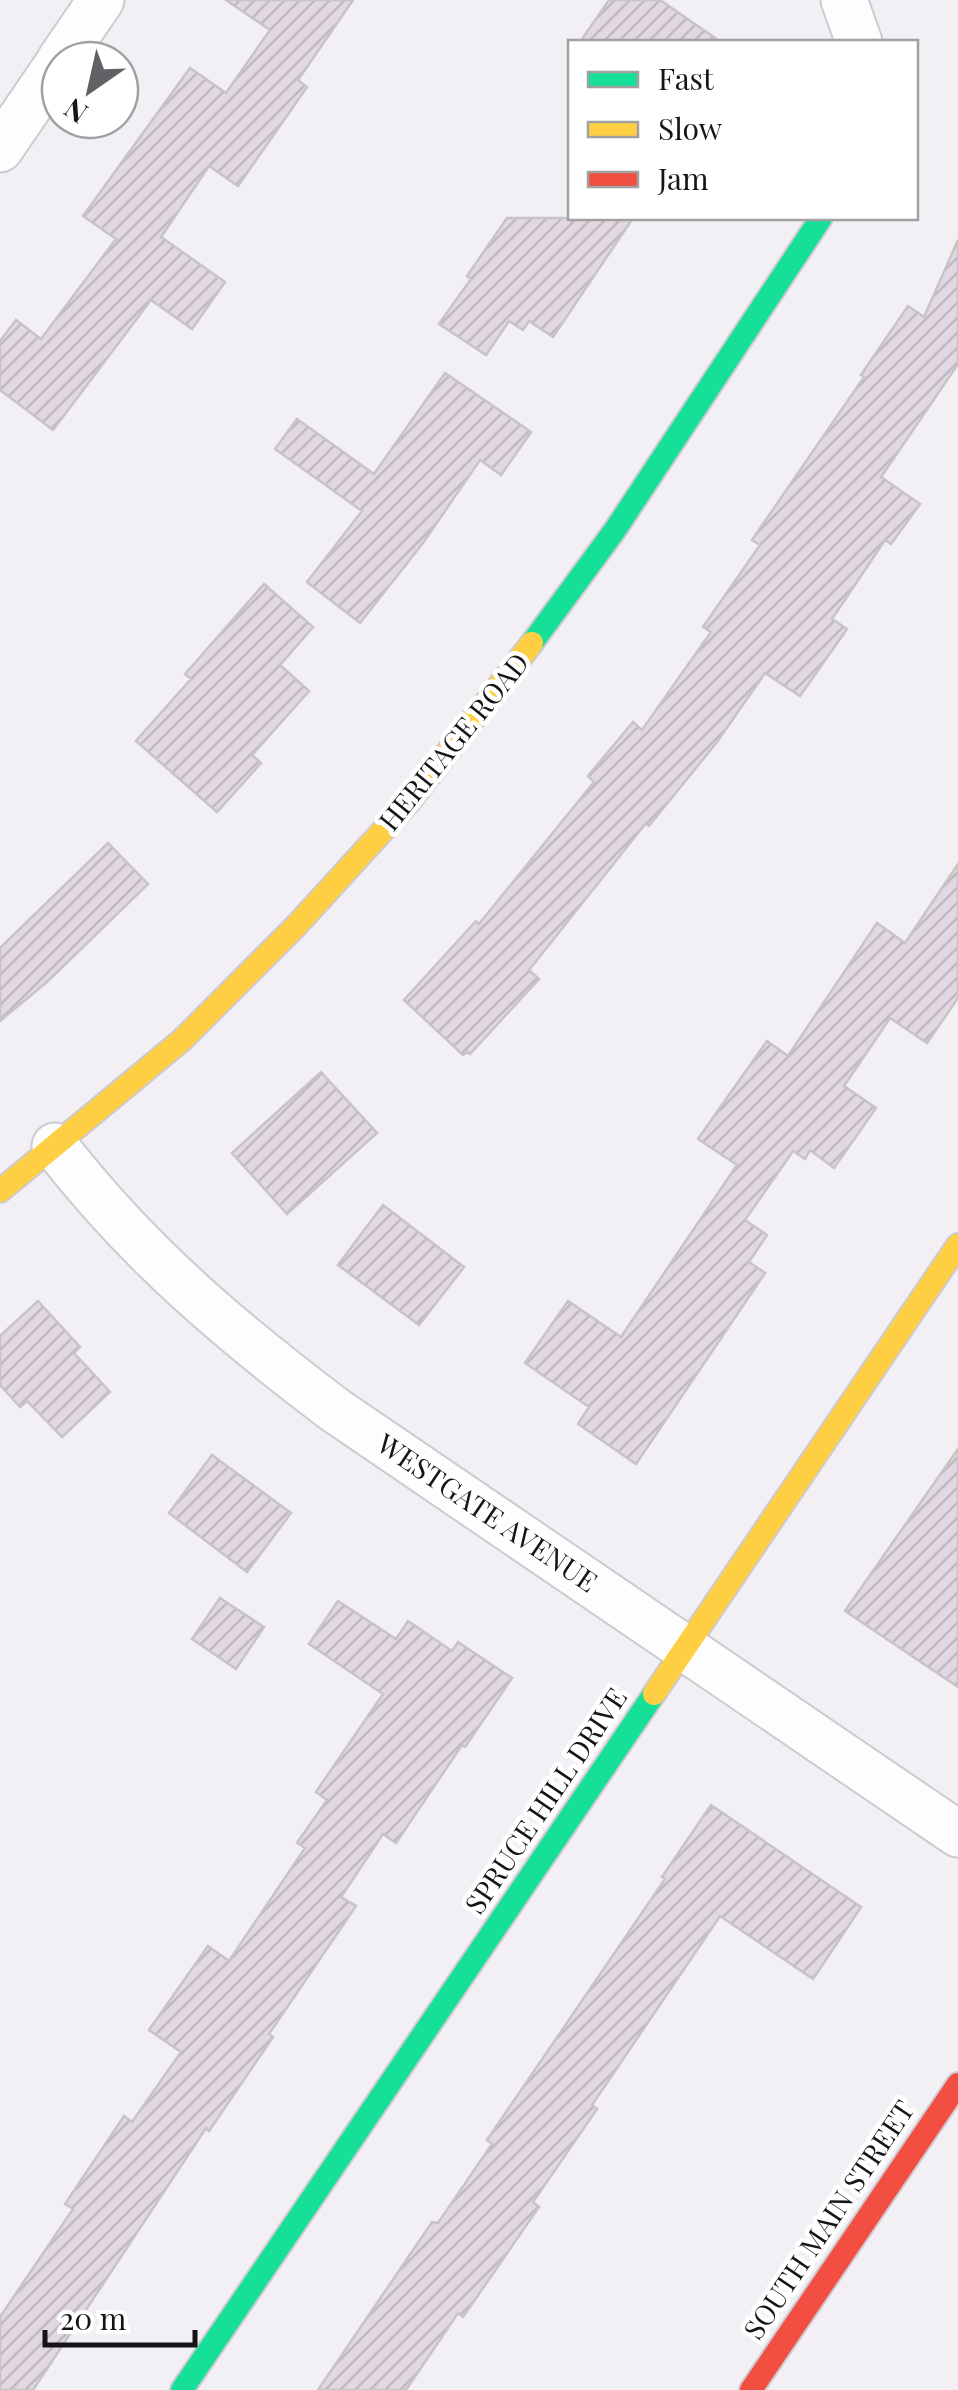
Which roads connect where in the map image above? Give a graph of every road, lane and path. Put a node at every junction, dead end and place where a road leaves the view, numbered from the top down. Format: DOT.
graph roads {
  1 [pos="101,0"];
  2 [pos="844,0"];
  3 [pos="74,40"];
  4 [pos="858,40"];
  5 [pos="40,90"];
  6 [pos="0,149"];
  7 [pos="819,220"];
  8 [pos="55,1146"];
  9 [pos="0,1191"];
  10 [pos="958,1245"];
  11 [pos="685,1648"];
  12 [pos="958,1834"];
  13 [pos="958,2084"];
  14 [pos="182,2390"];
  15 [pos="750,2390"];
  1 -- 3 [label="street"];
  2 -- 4 [label="street"];
  5 -- 6 [label="street"];
  7 -- 8 [label="street, HERITAGE ROAD"];
  8 -- 9 [label="street, HERITAGE ROAD"];
  8 -- 11 [label="street, WESTGATE AVENUE"];
  10 -- 11 [label="street, SPRUCE HILL DRIVE"];
  11 -- 12 [label="street, WESTGATE AVENUE"];
  11 -- 14 [label="street, SPRUCE HILL DRIVE"];
  13 -- 15 [label="street, SOUTH MAIN STREET"];
}
